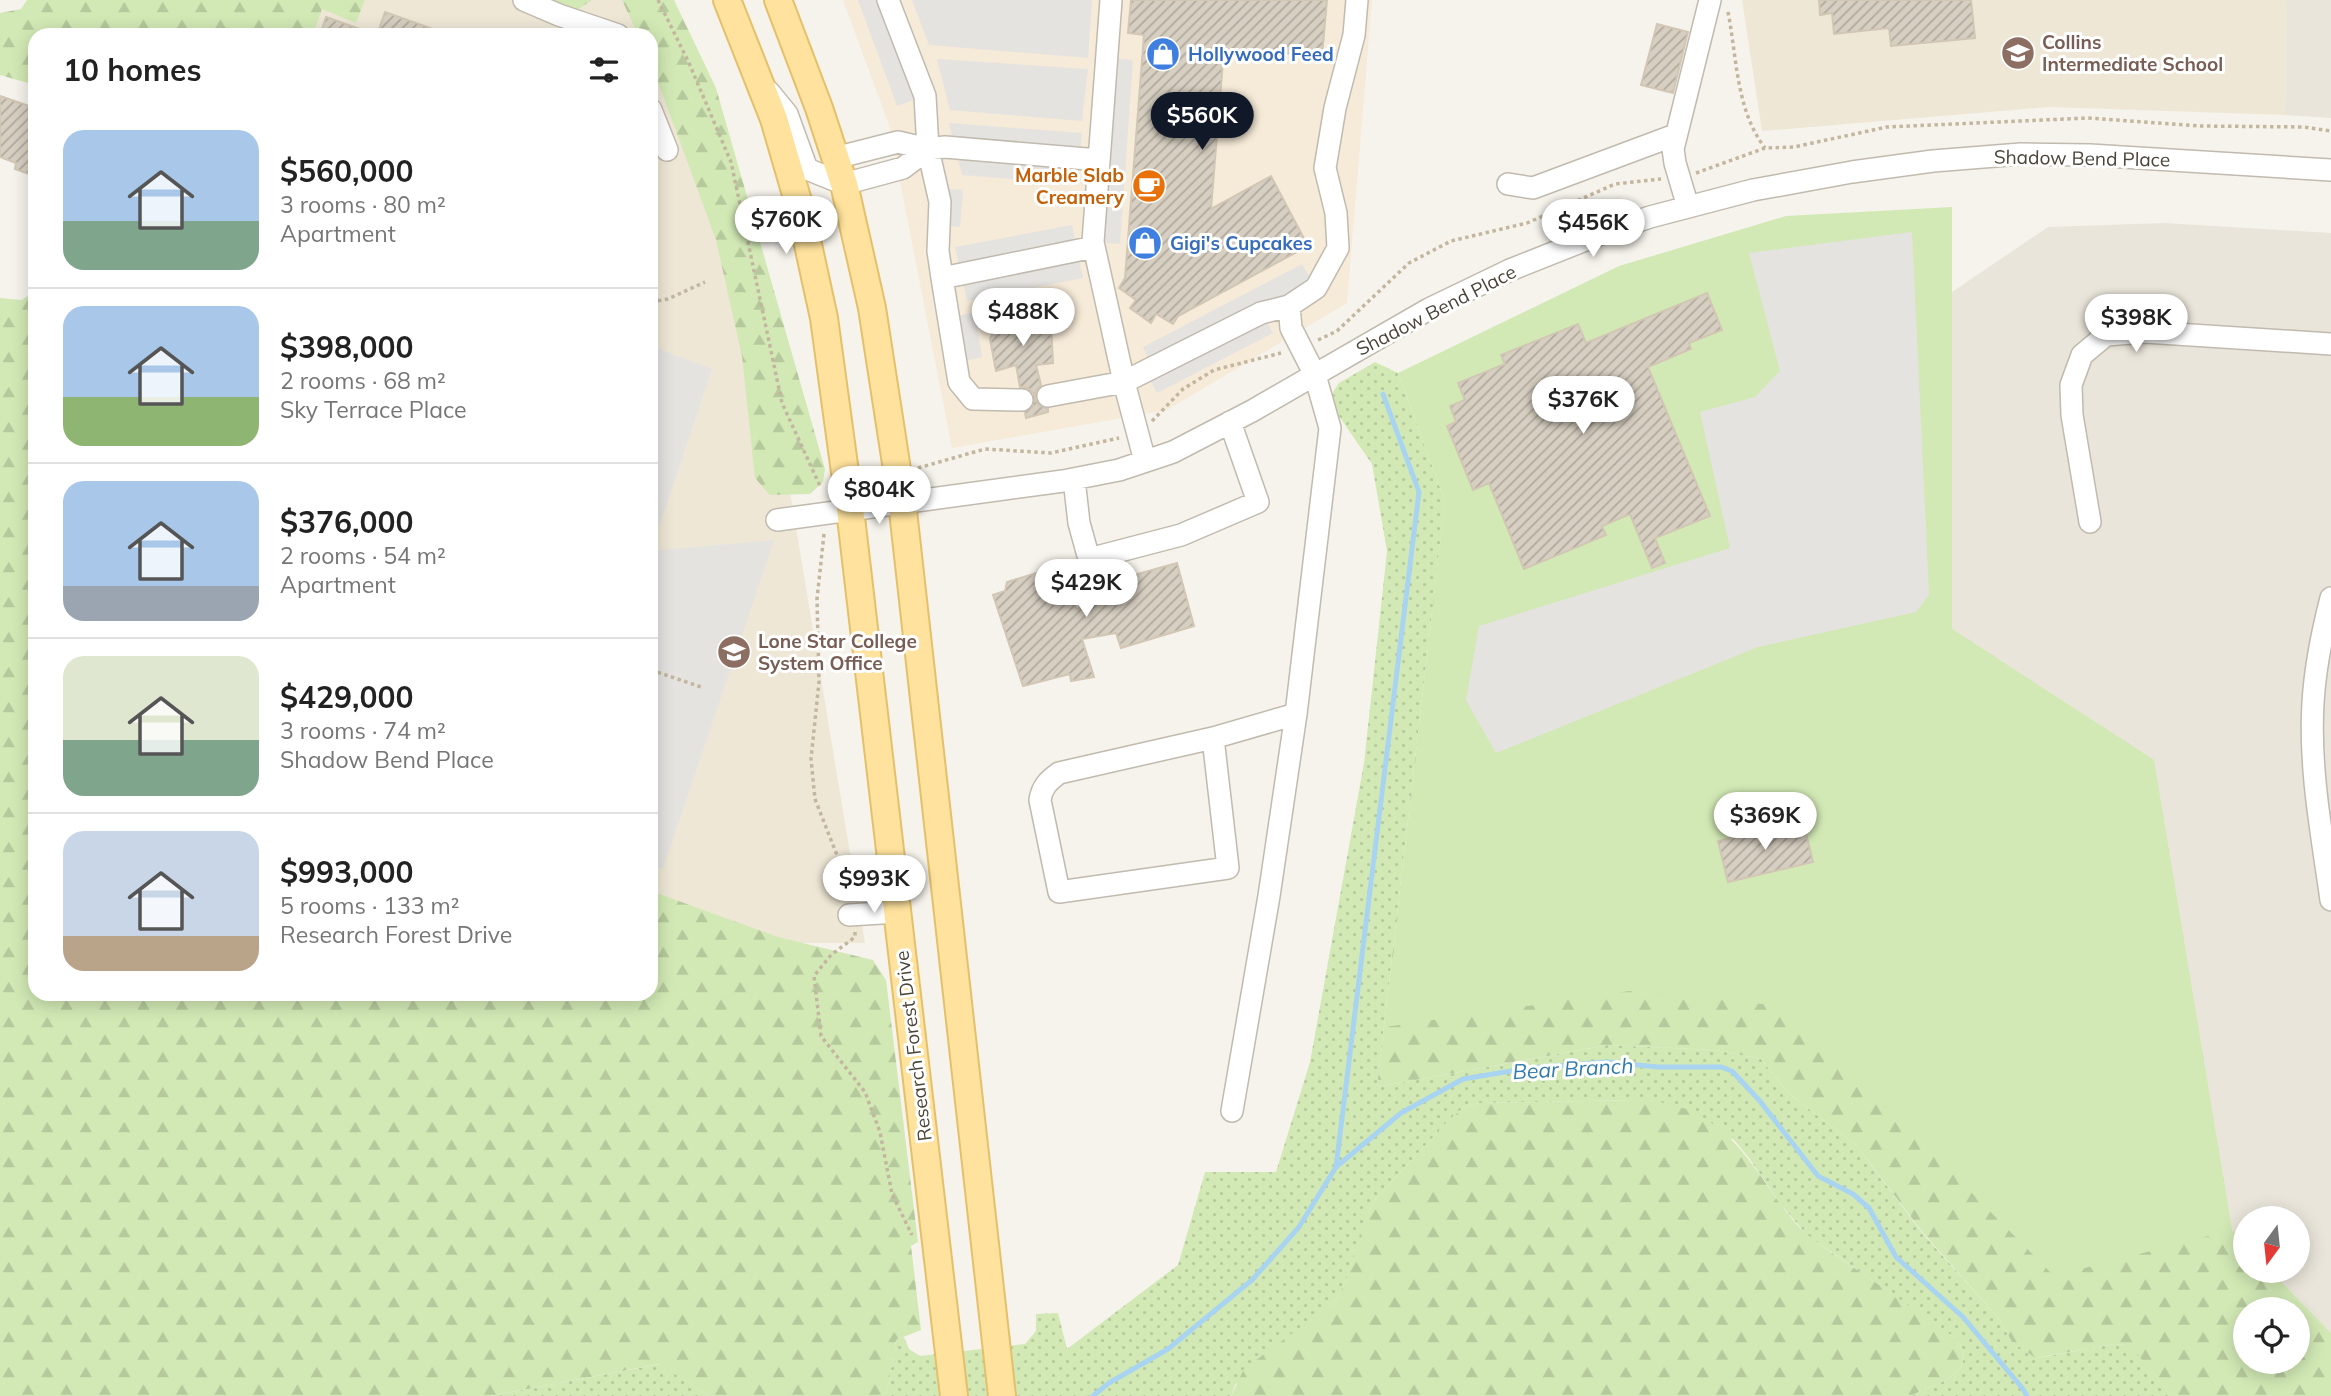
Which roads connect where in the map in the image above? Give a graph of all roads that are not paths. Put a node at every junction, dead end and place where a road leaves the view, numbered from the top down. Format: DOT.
graph roads {
  1 [pos="524,0"];
  2 [pos="727,0"];
  3 [pos="778,0"];
  4 [pos="888,0"];
  5 [pos="1111,0"];
  6 [pos="1357,0"];
  7 [pos="1719,5"];
  8 [pos="597,28"];
  9 [pos="759,80"];
  10 [pos="658,128"];
  11 [pos="1675,135"];
  12 [pos="928,149"];
  13 [pos="667,150"];
  14 [pos="835,158"];
  15 [pos="1099,160"];
  16 [pos="2331,170"];
  17 [pos="844,184"];
  18 [pos="1508,184"];
  19 [pos="1688,207"];
  20 [pos="1094,247"];
  21 [pos="942,278"];
  22 [pos="1289,306"];
  23 [pos="2331,344"];
  24 [pos="1315,375"];
  25 [pos="1124,382"];
  26 [pos="1048,396"];
  27 [pos="1022,400"];
  28 [pos="1230,422"];
  29 [pos="1145,461"];
  30 [pos="1074,479"];
  31 [pos="902,502"];
  32 [pos="850,509"];
  33 [pos="777,520"];
  34 [pos="2090,522"];
  35 [pos="2331,598"];
  36 [pos="1296,714"];
  37 [pos="1213,738"];
  38 [pos="2331,900"];
  39 [pos="898,912"];
  40 [pos="852,915"];
  41 [pos="1232,1111"];
  42 [pos="954,1396"];
  43 [pos="1002,1396"];
  1 -- 8 [label="street"];
  2 -- 9 [label="main road, Research Forest Drive"];
  3 -- 14 [label="main road"];
  4 -- 12 [label="street"];
  5 -- 15 [label="street"];
  6 -- 22 [label="street"];
  7 -- 11 [label="street"];
  9 -- 17 [label="street"];
  9 -- 32 [label="main road, Research Forest Drive"];
  10 -- 13 [label="street"];
  11 -- 18 [label="street"];
  11 -- 19 [label="street"];
  12 -- 14 [label="street"];
  12 -- 15 [label="street"];
  12 -- 17 [label="street"];
  12 -- 21 [label="street"];
  14 -- 17 [label="main road"];
  15 -- 20 [label="street"];
  16 -- 19 [label="street, Shadow Bend Place"];
  17 -- 31 [label="main road"];
  19 -- 24 [label="street, Shadow Bend Place"];
  20 -- 21 [label="street"];
  20 -- 25 [label="street"];
  21 -- 27 [label="street"];
  22 -- 24 [label="street"];
  22 -- 25 [label="street"];
  23 -- 34 [label="street"];
  24 -- 28 [label="street, Shadow Bend Place"];
  24 -- 36 [label="street"];
  25 -- 26 [label="street"];
  25 -- 29 [label="street"];
  28 -- 29 [label="street, Shadow Bend Place"];
  28 -- 30 [label="street"];
  29 -- 30 [label="street, Shadow Bend Place"];
  30 -- 31 [label="street, Shadow Bend Place"];
  31 -- 32 [label="street, Shadow Bend Place"];
  31 -- 43 [label="main road"];
  32 -- 33 [label="street, Shadow Bend Place"];
  32 -- 39 [label="main road, Research Forest Drive"];
  35 -- 38 [label="street"];
  36 -- 37 [label="street"];
  36 -- 41 [label="street"];
  37 -- 37 [label="street"];
  39 -- 40 [label="street"];
  39 -- 42 [label="main road, Research Forest Drive"];
}
